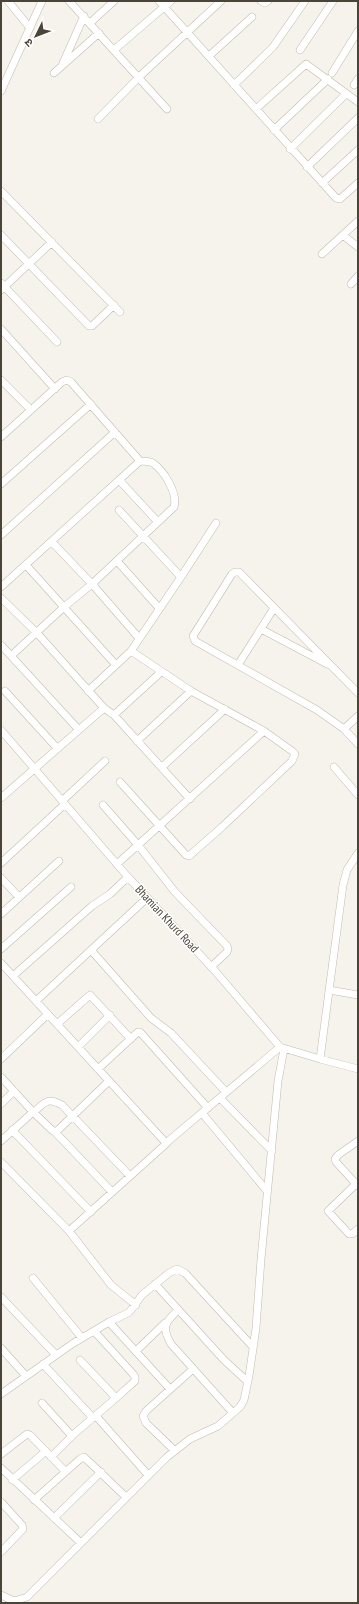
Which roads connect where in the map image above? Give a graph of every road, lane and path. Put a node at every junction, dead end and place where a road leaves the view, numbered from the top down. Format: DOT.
graph roads {
  1 [pos="8,1"];
  2 [pos="42,1"];
  3 [pos="70,1"];
  4 [pos="114,1"];
  5 [pos="159,1"];
  6 [pos="171,1"];
  7 [pos="221,1"];
  8 [pos="261,1"];
  9 [pos="268,1"];
  10 [pos="305,1"];
  11 [pos="333,1"];
  12 [pos="164,7"];
  13 [pos="84,16"];
  14 [pos="252,17"];
  15 [pos="90,23"];
  16 [pos="30,28"];
  17 [pos="358,31"];
  18 [pos="187,32"];
  19 [pos="99,33"];
  20 [pos="114,50"];
  21 [pos="300,50"];
  22 [pos="209,56"];
  23 [pos="61,67"];
  24 [pos="54,73"];
  25 [pos="330,76"];
  26 [pos="139,77"];
  27 [pos="234,85"];
  28 [pos="1,91"];
  29 [pos="346,94"];
  30 [pos="358,102"];
  31 [pos="167,109"];
  32 [pos="256,109"];
  33 [pos="358,118"];
  34 [pos="98,119"];
  35 [pos="274,130"];
  36 [pos="290,149"];
  37 [pos="358,150"];
  38 [pos="307,167"];
  39 [pos="322,183"];
  40 [pos="358,183"];
  41 [pos="1,191"];
  42 [pos="358,221"];
  43 [pos="1,235"];
  44 [pos="344,236"];
  45 [pos="52,242"];
  46 [pos="358,247"];
  47 [pos="322,254"];
  48 [pos="30,264"];
  49 [pos="358,276"];
  50 [pos="351,284"];
  51 [pos="2,287"];
  52 [pos="114,305"];
  53 [pos="120,312"];
  54 [pos="1,330"];
  55 [pos="57,342"];
  56 [pos="1,380"];
  57 [pos="55,389"];
  58 [pos="91,404"];
  59 [pos="31,410"];
  60 [pos="115,432"];
  61 [pos="1,437"];
  62 [pos="140,461"];
  63 [pos="119,480"];
  64 [pos="1,484"];
  65 [pos="119,510"];
  66 [pos="158,522"];
  67 [pos="216,523"];
  68 [pos="1,535"];
  69 [pos="142,537"];
  70 [pos="52,542"];
  71 [pos="117,561"];
  72 [pos="26,566"];
  73 [pos="181,577"];
  74 [pos="92,584"];
  75 [pos="1,588"];
  76 [pos="1,598"];
  77 [pos="64,607"];
  78 [pos="159,608"];
  79 [pos="274,608"];
  80 [pos="261,629"];
  81 [pos="36,633"];
  82 [pos="139,638"];
  83 [pos="1,644"];
  84 [pos="131,651"];
  85 [pos="12,655"];
  86 [pos="238,664"];
  87 [pos="116,665"];
  88 [pos="332,667"];
  89 [pos="161,672"];
  90 [pos="88,690"];
  91 [pos="5,691"];
  92 [pos="191,691"];
  93 [pos="358,693"];
  94 [pos="104,708"];
  95 [pos="225,709"];
  96 [pos="114,715"];
  97 [pos="358,716"];
  98 [pos="344,729"];
  99 [pos="79,730"];
  100 [pos="264,731"];
  101 [pos="2,733"];
  102 [pos="137,741"];
  103 [pos="358,744"];
  104 [pos="57,748"];
  105 [pos="105,761"];
  106 [pos="162,767"];
  107 [pos="334,767"];
  108 [pos="34,769"];
  109 [pos="120,782"];
  110 [pos="358,795"];
  111 [pos="1,798"];
  112 [pos="190,799"];
  113 [pos="64,802"];
  114 [pos="102,805"];
  115 [pos="160,826"];
  116 [pos="138,845"];
  117 [pos="358,853"];
  118 [pos="58,861"];
  119 [pos="1,863"];
  120 [pos="117,864"];
  121 [pos="128,877"];
  122 [pos="1,878"];
  123 [pos="70,887"];
  124 [pos="19,897"];
  125 [pos="147,898"];
  126 [pos="1,914"];
  127 [pos="1,949"];
  128 [pos="91,950"];
  129 [pos="1,963"];
  130 [pos="211,967"];
  131 [pos="13,976"];
  132 [pos="329,990"];
  133 [pos="358,995"];
  134 [pos="36,1001"];
  135 [pos="48,1014"];
  136 [pos="110,1015"];
  137 [pos="57,1024"];
  138 [pos="131,1039"];
  139 [pos="78,1047"];
  140 [pos="282,1048"];
  141 [pos="1,1059"];
  142 [pos="320,1059"];
  143 [pos="98,1069"];
  144 [pos="358,1069"];
  145 [pos="1,1077"];
  146 [pos="109,1081"];
  147 [pos="14,1091"];
  148 [pos="226,1092"];
  149 [pos="220,1098"];
  150 [pos="1,1104"];
  151 [pos="208,1108"];
  152 [pos="34,1112"];
  153 [pos="202,1113"];
  154 [pos="73,1115"];
  155 [pos="12,1130"];
  156 [pos="55,1132"];
  157 [pos="1,1141"];
  158 [pos="358,1141"];
  159 [pos="167,1143"];
  160 [pos="272,1151"];
  161 [pos="1,1162"];
  162 [pos="130,1176"];
  163 [pos="357,1185"];
  164 [pos="267,1191"];
  165 [pos="112,1192"];
  166 [pos="90,1212"];
  167 [pos="358,1229"];
  168 [pos="69,1231"];
  169 [pos="33,1278"];
  170 [pos="155,1284"];
  171 [pos="1,1297"];
  172 [pos="136,1305"];
  173 [pos="178,1310"];
  174 [pos="109,1322"];
  175 [pos="165,1323"];
  176 [pos="94,1331"];
  177 [pos="82,1338"];
  178 [pos="253,1347"];
  179 [pos="1,1348"];
  180 [pos="136,1351"];
  181 [pos="56,1355"];
  182 [pos="80,1360"];
  183 [pos="43,1364"];
  184 [pos="193,1369"];
  185 [pos="26,1376"];
  186 [pos="248,1382"];
  187 [pos="170,1389"];
  188 [pos="1,1394"];
  189 [pos="116,1398"];
  190 [pos="42,1403"];
  191 [pos="233,1413"];
  192 [pos="94,1417"];
  193 [pos="72,1436"];
  194 [pos="174,1450"];
  195 [pos="46,1451"];
  196 [pos="1,1454"];
  197 [pos="51,1457"];
  198 [pos="1,1468"];
  199 [pos="65,1472"];
  200 [pos="101,1472"];
  201 [pos="148,1475"];
  202 [pos="12,1480"];
  203 [pos="126,1497"];
  204 [pos="34,1500"];
  205 [pos="1,1502"];
  206 [pos="54,1518"];
  207 [pos="81,1543"];
  208 [pos="1,1552"];
  209 [pos="1,1595"];
  1 -- 16 [label="street"];
  2 -- 16 [label="street"];
  3 -- 13 [label="street"];
  4 -- 15 [label="street"];
  5 -- 12 [label="street"];
  6 -- 12 [label="street"];
  7 -- 18 [label="street"];
  8 -- 9 [label="street"];
  10 -- 27 [label="street"];
  11 -- 21 [label="street"];
  12 -- 18 [label="street"];
  12 -- 20 [label="street"];
  13 -- 15 [label="street"];
  13 -- 23 [label="street"];
  14 -- 22 [label="street"];
  15 -- 19 [label="street"];
  16 -- 28 [label="street"];
  17 -- 25 [label="street"];
  18 -- 22 [label="street"];
  18 -- 26 [label="street"];
  19 -- 20 [label="street"];
  19 -- 23 [label="street"];
  20 -- 26 [label="street"];
  22 -- 27 [label="street"];
  23 -- 24 [label="street"];
  25 -- 29 [label="street"];
  25 -- 32 [label="street"];
  25 -- 35 [label="street"];
  26 -- 31 [label="street"];
  26 -- 34 [label="street"];
  27 -- 32 [label="street"];
  29 -- 30 [label="street"];
  29 -- 36 [label="street"];
  32 -- 35 [label="street"];
  33 -- 38 [label="street"];
  35 -- 36 [label="street"];
  36 -- 38 [label="street"];
  37 -- 39 [label="street"];
  38 -- 39 [label="street"];
  39 -- 40 [label="street"];
  41 -- 45 [label="street"];
  42 -- 44 [label="street"];
  43 -- 48 [label="street"];
  44 -- 46 [label="street"];
  44 -- 47 [label="street"];
  45 -- 48 [label="street"];
  45 -- 52 [label="street"];
  48 -- 51 [label="street"];
  48 -- 52 [label="street"];
  49 -- 50 [label="street"];
  51 -- 55 [label="street"];
  52 -- 53 [label="street"];
  54 -- 57 [label="street"];
  56 -- 59 [label="street"];
  57 -- 58 [label="street"];
  57 -- 59 [label="street"];
  58 -- 60 [label="street"];
  58 -- 64 [label="street"];
  59 -- 61 [label="street"];
  60 -- 62 [label="street"];
  60 -- 68 [label="street"];
  62 -- 63 [label="street"];
  62 -- 66 [label="street"];
  63 -- 66 [label="street"];
  63 -- 70 [label="street"];
  65 -- 69 [label="street"];
  66 -- 69 [label="street"];
  67 -- 73 [label="street"];
  69 -- 71 [label="street"];
  69 -- 73 [label="street"];
  70 -- 72 [label="street"];
  70 -- 74 [label="street"];
  71 -- 74 [label="street"];
  71 -- 78 [label="street"];
  72 -- 75 [label="street"];
  72 -- 77 [label="street"];
  73 -- 78 [label="street"];
  74 -- 77 [label="street"];
  74 -- 82 [label="street"];
  76 -- 81 [label="street"];
  77 -- 81 [label="street"];
  77 -- 87 [label="street"];
  78 -- 82 [label="street"];
  79 -- 80 [label="street"];
  79 -- 86 [label="street"];
  79 -- 88 [label="street"];
  80 -- 86 [label="street"];
  80 -- 88 [label="street"];
  81 -- 85 [label="street"];
  81 -- 90 [label="street"];
  82 -- 84 [label="street"];
  83 -- 85 [label="street"];
  84 -- 87 [label="street"];
  84 -- 89 [label="street"];
  85 -- 99 [label="street"];
  86 -- 98 [label="street"];
  87 -- 90 [label="street"];
  88 -- 93 [label="street"];
  89 -- 92 [label="street"];
  89 -- 96 [label="street"];
  90 -- 94 [label="street"];
  91 -- 104 [label="street"];
  92 -- 95 [label="street"];
  92 -- 102 [label="street"];
  94 -- 96 [label="street"];
  94 -- 99 [label="street"];
  95 -- 100 [label="street"];
  95 -- 106 [label="street"];
  96 -- 102 [label="street"];
  97 -- 98 [label="street"];
  98 -- 103 [label="street"];
  99 -- 104 [label="street"];
  100 -- 112 [label="street"];
  100 -- 115 [label="street"];
  101 -- 108 [label="street, Bhamian Khurd Road"];
  102 -- 106 [label="street"];
  104 -- 108 [label="street"];
  105 -- 113 [label="street"];
  106 -- 112 [label="street"];
  107 -- 110 [label="street"];
  108 -- 111 [label="street"];
  108 -- 113 [label="street, Bhamian Khurd Road"];
  109 -- 115 [label="street"];
  112 -- 115 [label="street"];
  113 -- 119 [label="street"];
  113 -- 120 [label="street, Bhamian Khurd Road"];
  114 -- 116 [label="street"];
  115 -- 116 [label="street"];
  116 -- 120 [label="street"];
  116 -- 130 [label="street"];
  117 -- 132 [label="street"];
  118 -- 124 [label="street"];
  120 -- 121 [label="street, Bhamian Khurd Road"];
  121 -- 125 [label="street, Bhamian Khurd Road"];
  121 -- 131 [label="street"];
  122 -- 124 [label="street"];
  123 -- 127 [label="street"];
  124 -- 126 [label="street"];
  125 -- 128 [label="street"];
  125 -- 130 [label="street, Bhamian Khurd Road"];
  128 -- 134 [label="street"];
  128 -- 148 [label="street"];
  129 -- 131 [label="street"];
  130 -- 140 [label="street, Bhamian Khurd Road"];
  131 -- 134 [label="street"];
  132 -- 133 [label="street"];
  132 -- 142 [label="street"];
  134 -- 135 [label="street"];
  135 -- 137 [label="street"];
  135 -- 141 [label="street"];
  136 -- 137 [label="street"];
  136 -- 138 [label="street"];
  136 -- 139 [label="street"];
  137 -- 139 [label="street"];
  138 -- 143 [label="street"];
  138 -- 151 [label="street"];
  139 -- 143 [label="street"];
  140 -- 142 [label="street"];
  140 -- 148 [label="street"];
  140 -- 160 [label="street"];
  142 -- 144 [label="street"];
  143 -- 146 [label="street"];
  145 -- 147 [label="street"];
  146 -- 154 [label="street"];
  146 -- 159 [label="street"];
  147 -- 150 [label="street"];
  147 -- 152 [label="street"];
  148 -- 149 [label="street"];
  149 -- 151 [label="street"];
  149 -- 160 [label="street"];
  151 -- 153 [label="street"];
  152 -- 154 [label="street"];
  152 -- 155 [label="street"];
  152 -- 156 [label="street"];
  153 -- 159 [label="street"];
  153 -- 164 [label="street"];
  154 -- 156 [label="street"];
  154 -- 162 [label="street"];
  155 -- 157 [label="street"];
  155 -- 166 [label="street"];
  156 -- 165 [label="street"];
  158 -- 163 [label="street"];
  159 -- 162 [label="street"];
  160 -- 164 [label="street"];
  161 -- 168 [label="street"];
  162 -- 165 [label="street"];
  163 -- 167 [label="street"];
  164 -- 178 [label="street"];
  165 -- 166 [label="street"];
  166 -- 168 [label="street"];
  168 -- 172 [label="street"];
  169 -- 177 [label="street"];
  170 -- 172 [label="street"];
  170 -- 173 [label="street"];
  170 -- 178 [label="street"];
  171 -- 181 [label="street"];
  172 -- 174 [label="street"];
  173 -- 175 [label="street"];
  173 -- 186 [label="street"];
  174 -- 176 [label="street"];
  174 -- 180 [label="street"];
  175 -- 180 [label="street"];
  175 -- 184 [label="street"];
  176 -- 177 [label="street"];
  176 -- 189 [label="street"];
  177 -- 181 [label="street"];
  178 -- 186 [label="street"];
  179 -- 185 [label="street"];
  180 -- 187 [label="street"];
  181 -- 183 [label="street"];
  182 -- 189 [label="street"];
  183 -- 185 [label="street"];
  183 -- 192 [label="street"];
  184 -- 187 [label="street"];
  184 -- 191 [label="street"];
  185 -- 188 [label="street"];
  186 -- 191 [label="street"];
  187 -- 194 [label="street"];
  189 -- 192 [label="street"];
  190 -- 193 [label="street"];
  191 -- 194 [label="street"];
  192 -- 193 [label="street"];
  192 -- 201 [label="street"];
  193 -- 197 [label="street"];
  194 -- 201 [label="street"];
  195 -- 196 [label="street"];
  195 -- 197 [label="street"];
  195 -- 202 [label="street"];
  197 -- 199 [label="street"];
  198 -- 202 [label="street"];
  199 -- 200 [label="street"];
  199 -- 204 [label="street"];
  200 -- 203 [label="street"];
  200 -- 206 [label="street"];
  201 -- 203 [label="street"];
  202 -- 204 [label="street"];
  203 -- 207 [label="street"];
  204 -- 206 [label="street"];
  205 -- 208 [label="street"];
  206 -- 207 [label="street"];
  207 -- 209 [label="street"];
}
